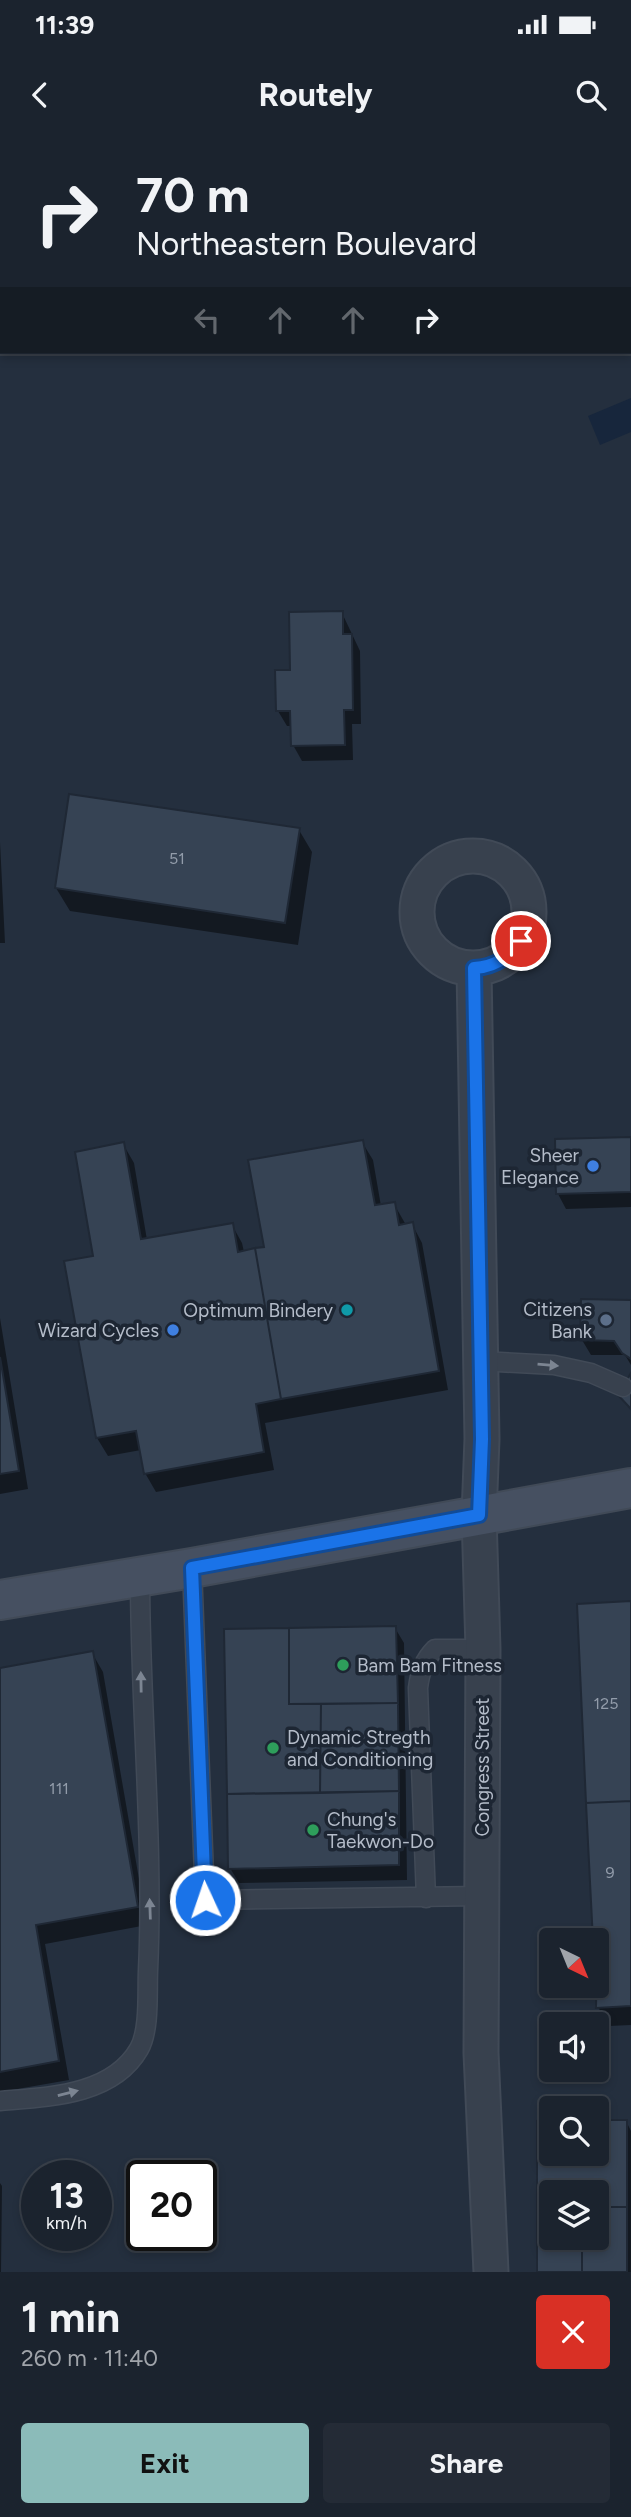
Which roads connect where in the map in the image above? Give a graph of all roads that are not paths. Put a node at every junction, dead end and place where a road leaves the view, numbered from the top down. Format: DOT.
graph roads {
  1 [pos="474,968"];
  2 [pos="480,1361"];
  3 [pos="623,1387"];
  4 [pos="631,1488"];
  5 [pos="479,1515"];
  6 [pos="192,1568"];
  7 [pos="140,1577"];
  8 [pos="0,1600"];
  9 [pos="483,1648"];
  10 [pos="481,1896"];
  11 [pos="426,1898"];
  12 [pos="0,2101"];
  13 [pos="491,2272"];
  1 -- 2 [label="street, Congress Street"];
  2 -- 3 [label="lane, one-way"];
  2 -- 5 [label="street, Congress Street"];
  4 -- 5 [label="street"];
  5 -- 6 [label="street"];
  5 -- 9 [label="street, Congress Street"];
  6 -- 7 [label="street"];
  6 -- 11 [label="lane"];
  7 -- 8 [label="street"];
  12 -- 7 [label="lane, one-way"];
  9 -- 10 [label="street, Congress Street"];
  9 -- 11 [label="lane"];
  10 -- 11 [label="lane"];
  10 -- 13 [label="street, Congress Street"];
}
